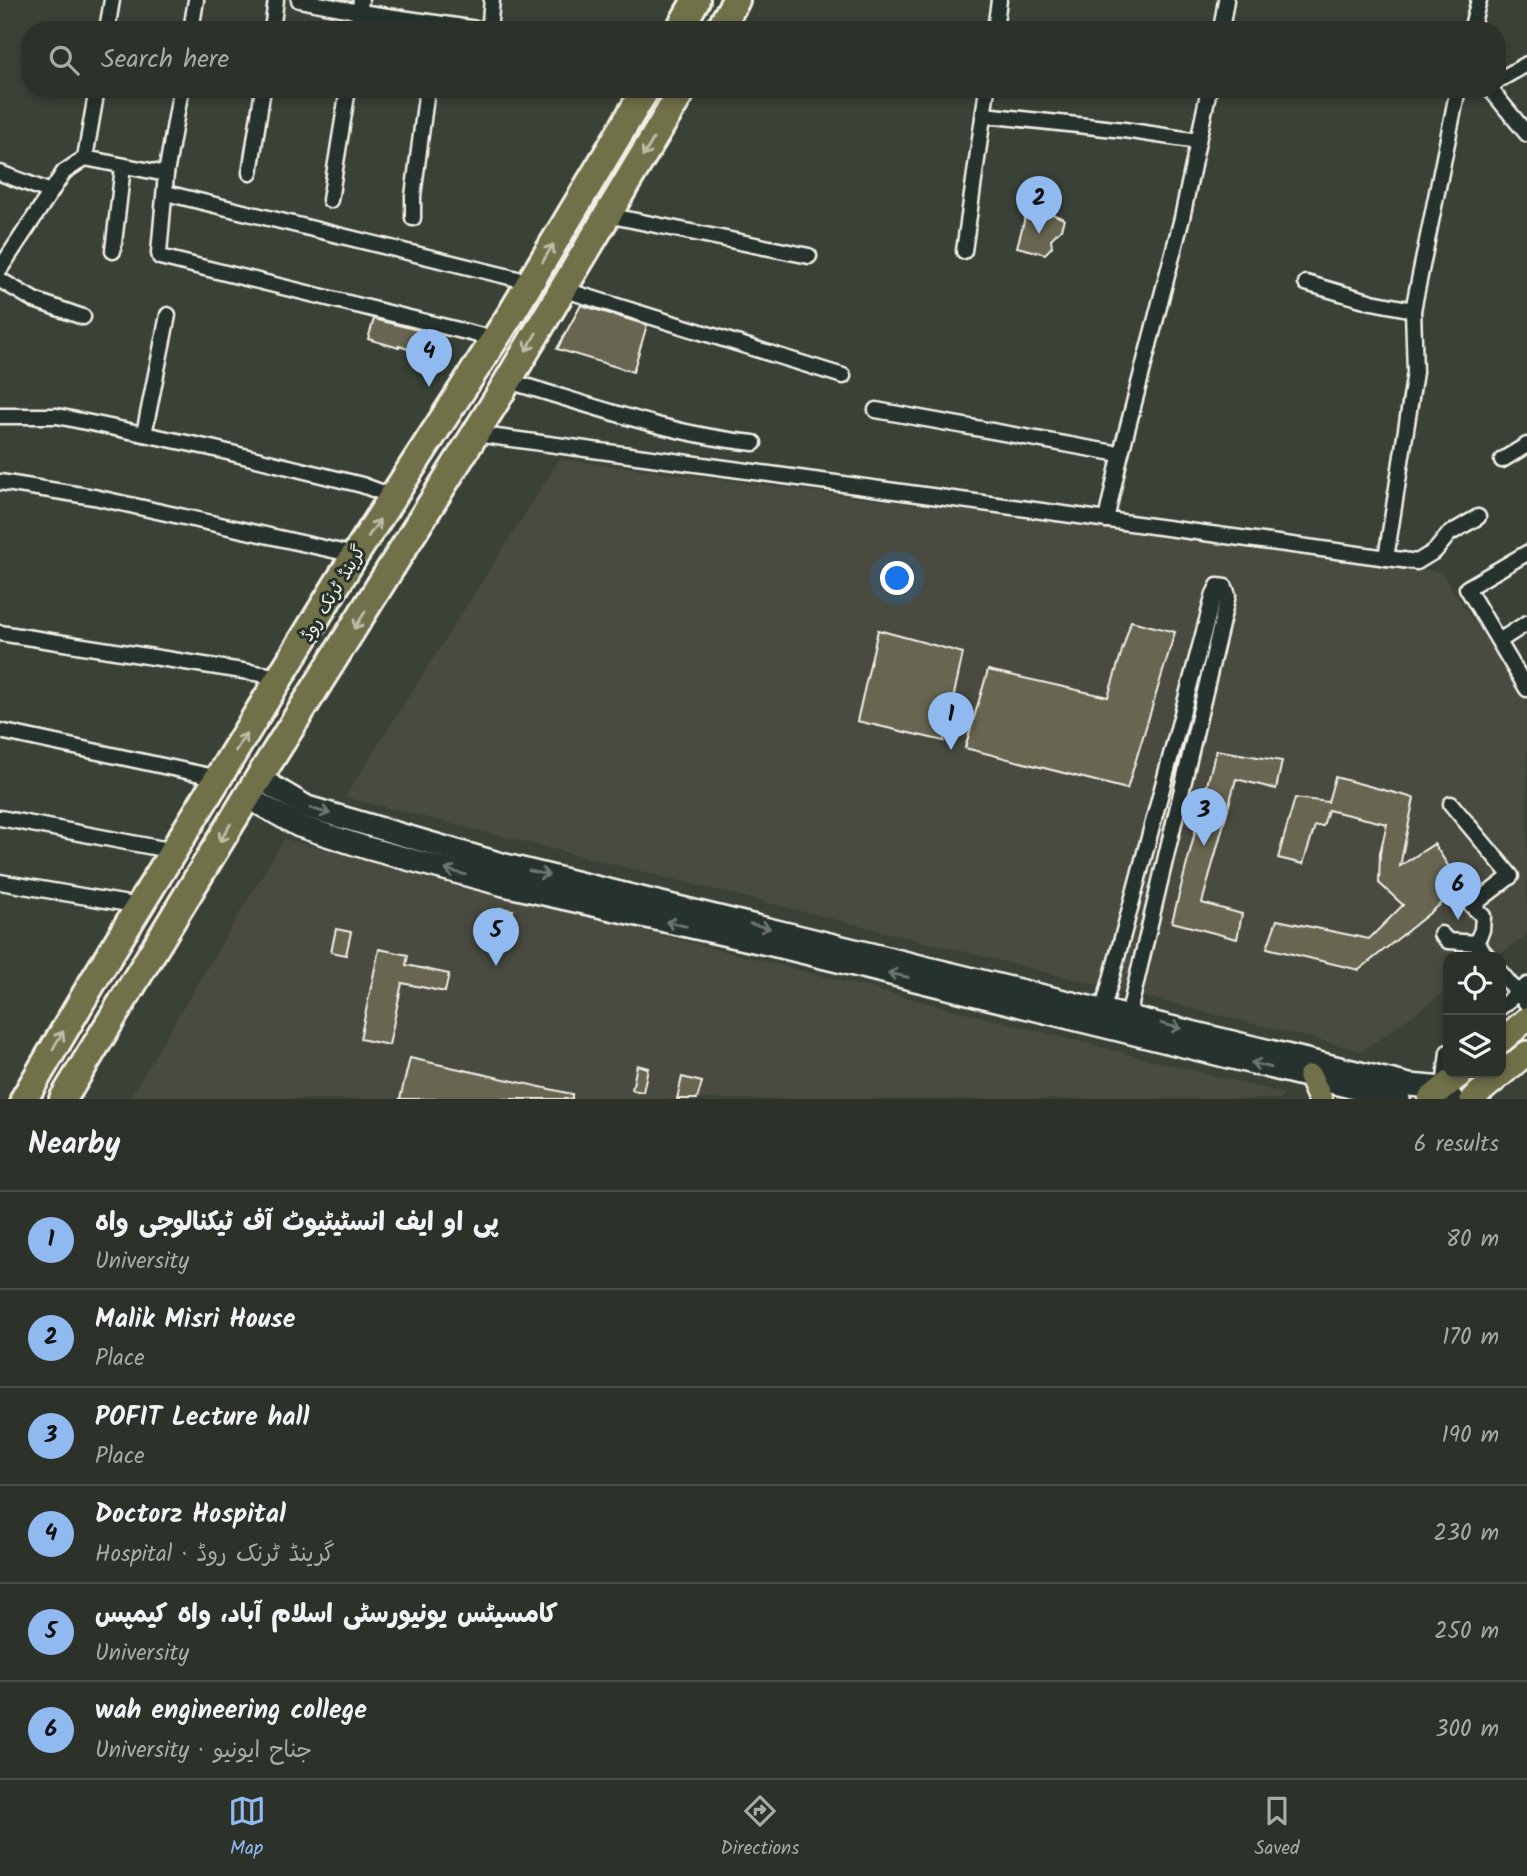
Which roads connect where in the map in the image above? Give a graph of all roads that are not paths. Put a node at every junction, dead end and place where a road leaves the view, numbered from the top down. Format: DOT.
graph roads {
  1 [pos="112,0"];
  2 [pos="196,0"];
  3 [pos="276,0"];
  4 [pos="299,0"];
  5 [pos="492,0"];
  6 [pos="696,0"];
  7 [pos="736,0"];
  8 [pos="999,0"];
  9 [pos="1226,0"];
  10 [pos="1479,0"];
  11 [pos="361,6"];
  12 [pos="108,21"];
  13 [pos="192,21"];
  14 [pos="273,21"];
  15 [pos="416,21"];
  16 [pos="490,21"];
  17 [pos="684,21"];
  18 [pos="724,21"];
  19 [pos="996,21"];
  20 [pos="1222,21"];
  21 [pos="1473,21"];
  22 [pos="1527,64"];
  23 [pos="1506,76"];
  24 [pos="95,98"];
  25 [pos="179,98"];
  26 [pos="262,98"];
  27 [pos="347,98"];
  28 [pos="426,98"];
  29 [pos="641,98"];
  30 [pos="678,98"];
  31 [pos="987,98"];
  32 [pos="1207,98"];
  33 [pos="1456,98"];
  34 [pos="1500,98"];
  35 [pos="984,115"];
  36 [pos="1522,119"];
  37 [pos="1527,134"];
  38 [pos="1198,141"];
  39 [pos="85,158"];
  40 [pos="123,167"];
  41 [pos="0,173"];
  42 [pos="250,173"];
  43 [pos="166,174"];
  44 [pos="51,192"];
  45 [pos="166,193"];
  46 [pos="330,200"];
  47 [pos="607,215"];
  48 [pos="413,218"];
  49 [pos="113,251"];
  50 [pos="964,251"];
  51 [pos="808,256"];
  52 [pos="0,269"];
  53 [pos="0,281"];
  54 [pos="530,282"];
  55 [pos="1306,283"];
  56 [pos="562,289"];
  57 [pos="1413,310"];
  58 [pos="168,315"];
  59 [pos="83,317"];
  60 [pos="495,339"];
  61 [pos="843,376"];
  62 [pos="508,381"];
  63 [pos="876,410"];
  64 [pos="0,416"];
  65 [pos="144,434"];
  66 [pos="475,435"];
  67 [pos="754,443"];
  68 [pos="1527,445"];
  69 [pos="1120,454"];
  70 [pos="1502,460"];
  71 [pos="0,482"];
  72 [pos="394,497"];
  73 [pos="1478,517"];
  74 [pos="1106,520"];
  75 [pos="1527,552"];
  76 [pos="355,555"];
  77 [pos="1387,558"];
  78 [pos="1527,623"];
  79 [pos="0,633"];
  80 [pos="1499,641"];
  81 [pos="281,677"];
  82 [pos="1527,689"];
  83 [pos="266,703"];
  84 [pos="295,724"];
  85 [pos="0,731"];
  86 [pos="219,779"];
  87 [pos="254,788"];
  88 [pos="1451,804"];
  89 [pos="0,818"];
  90 [pos="174,851"];
  91 [pos="0,882"];
  92 [pos="140,906"];
  93 [pos="1441,934"];
  94 [pos="1476,943"];
  95 [pos="1484,952"];
  96 [pos="1506,978"];
  97 [pos="1524,994"];
  98 [pos="1506,1004"];
  99 [pos="1101,1017"];
  100 [pos="1527,1019"];
  101 [pos="1127,1023"];
  102 [pos="1506,1037"];
  103 [pos="1527,1053"];
  104 [pos="1312,1069"];
  105 [pos="1457,1078"];
  106 [pos="1442,1095"];
  107 [pos="23,1099"];
  108 [pos="63,1099"];
  109 [pos="1320,1099"];
  110 [pos="1399,1099"];
  111 [pos="1472,1099"];
  1 -- 12 [label="street"];
  2 -- 13 [label="street"];
  3 -- 14 [label="street"];
  4 -- 11 [label="street"];
  5 -- 16 [label="street"];
  6 -- 17 [label="highway"];
  7 -- 18 [label="highway"];
  8 -- 19 [label="street"];
  9 -- 20 [label="street"];
  10 -- 21 [label="street"];
  11 -- 15 [label="street"];
  22 -- 23 [label="street"];
  24 -- 39 [label="street"];
  25 -- 43 [label="street"];
  26 -- 42 [label="street"];
  27 -- 46 [label="street"];
  28 -- 48 [label="street"];
  54 -- 29 [label="highway, گرینڈ ٹرنک روڈ, one-way"];
  30 -- 47 [label="highway, گرینڈ ٹرنک روڈ, one-way"];
  31 -- 35 [label="street"];
  32 -- 38 [label="street"];
  33 -- 57 [label="street"];
  34 -- 36 [label="street"];
  35 -- 38 [label="street"];
  35 -- 50 [label="street"];
  36 -- 37 [label="street"];
  38 -- 69 [label="street"];
  39 -- 40 [label="street"];
  39 -- 44 [label="street"];
  40 -- 43 [label="street"];
  40 -- 49 [label="street"];
  41 -- 44 [label="street"];
  43 -- 45 [label="street"];
  44 -- 52 [label="street"];
  45 -- 54 [label="street"];
  45 -- 60 [label="street"];
  47 -- 51 [label="street"];
  47 -- 56 [label="highway, گرینڈ ٹرنک روڈ"];
  53 -- 59 [label="street"];
  54 -- 60 [label="highway, گرینڈ ٹرنک روڈ"];
  55 -- 57 [label="street"];
  56 -- 61 [label="street"];
  56 -- 62 [label="highway, گرینڈ ٹرنک روڈ, one-way"];
  57 -- 77 [label="street"];
  58 -- 65 [label="street"];
  60 -- 72 [label="highway, گرینڈ ٹرنک روڈ"];
  62 -- 66 [label="highway, گرینڈ ٹرنک روڈ"];
  62 -- 67 [label="street"];
  63 -- 69 [label="street"];
  64 -- 65 [label="street"];
  65 -- 72 [label="street"];
  66 -- 74 [label="street"];
  66 -- 84 [label="highway, گرینڈ ٹرنک روڈ, one-way"];
  68 -- 70 [label="street"];
  69 -- 74 [label="street"];
  71 -- 76 [label="street"];
  76 -- 72 [label="highway, گرینڈ ٹرنک روڈ, one-way"];
  73 -- 77 [label="street"];
  74 -- 77 [label="street"];
  75 -- 80 [label="street"];
  76 -- 81 [label="highway, گرینڈ ٹرنک روڈ"];
  78 -- 80 [label="street"];
  79 -- 81 [label="street"];
  80 -- 82 [label="street"];
  81 -- 83 [label="highway, گرینڈ ٹرنک روڈ"];
  83 -- 84 [label="highway"];
  86 -- 83 [label="highway, گرینڈ ٹرنک روڈ, one-way"];
  84 -- 87 [label="highway, گرینڈ ٹرنک روڈ"];
  85 -- 86 [label="street"];
  86 -- 90 [label="highway, گرینڈ ٹرنک روڈ"];
  87 -- 99 [label="street"];
  87 -- 108 [label="highway, گرینڈ ٹرنک روڈ, one-way"];
  88 -- 94 [label="street"];
  89 -- 90 [label="street"];
  90 -- 92 [label="highway, گرینڈ ٹرنک روڈ"];
  91 -- 92 [label="street"];
  107 -- 92 [label="highway, گرینڈ ٹرنک روڈ, one-way"];
  93 -- 94 [label="street"];
  94 -- 95 [label="street"];
  96 -- 97 [label="street"];
  97 -- 98 [label="street"];
  99 -- 101 [label="street"];
  99 -- 101 [label="street"];
  100 -- 102 [label="main road"];
  101 -- 104 [label="street"];
  103 -- 111 [label="main road"];
  104 -- 106 [label="street"];
  104 -- 109 [label="main road"];
  104 -- 110 [label="street"];
  105 -- 106 [label="main road"];
}
